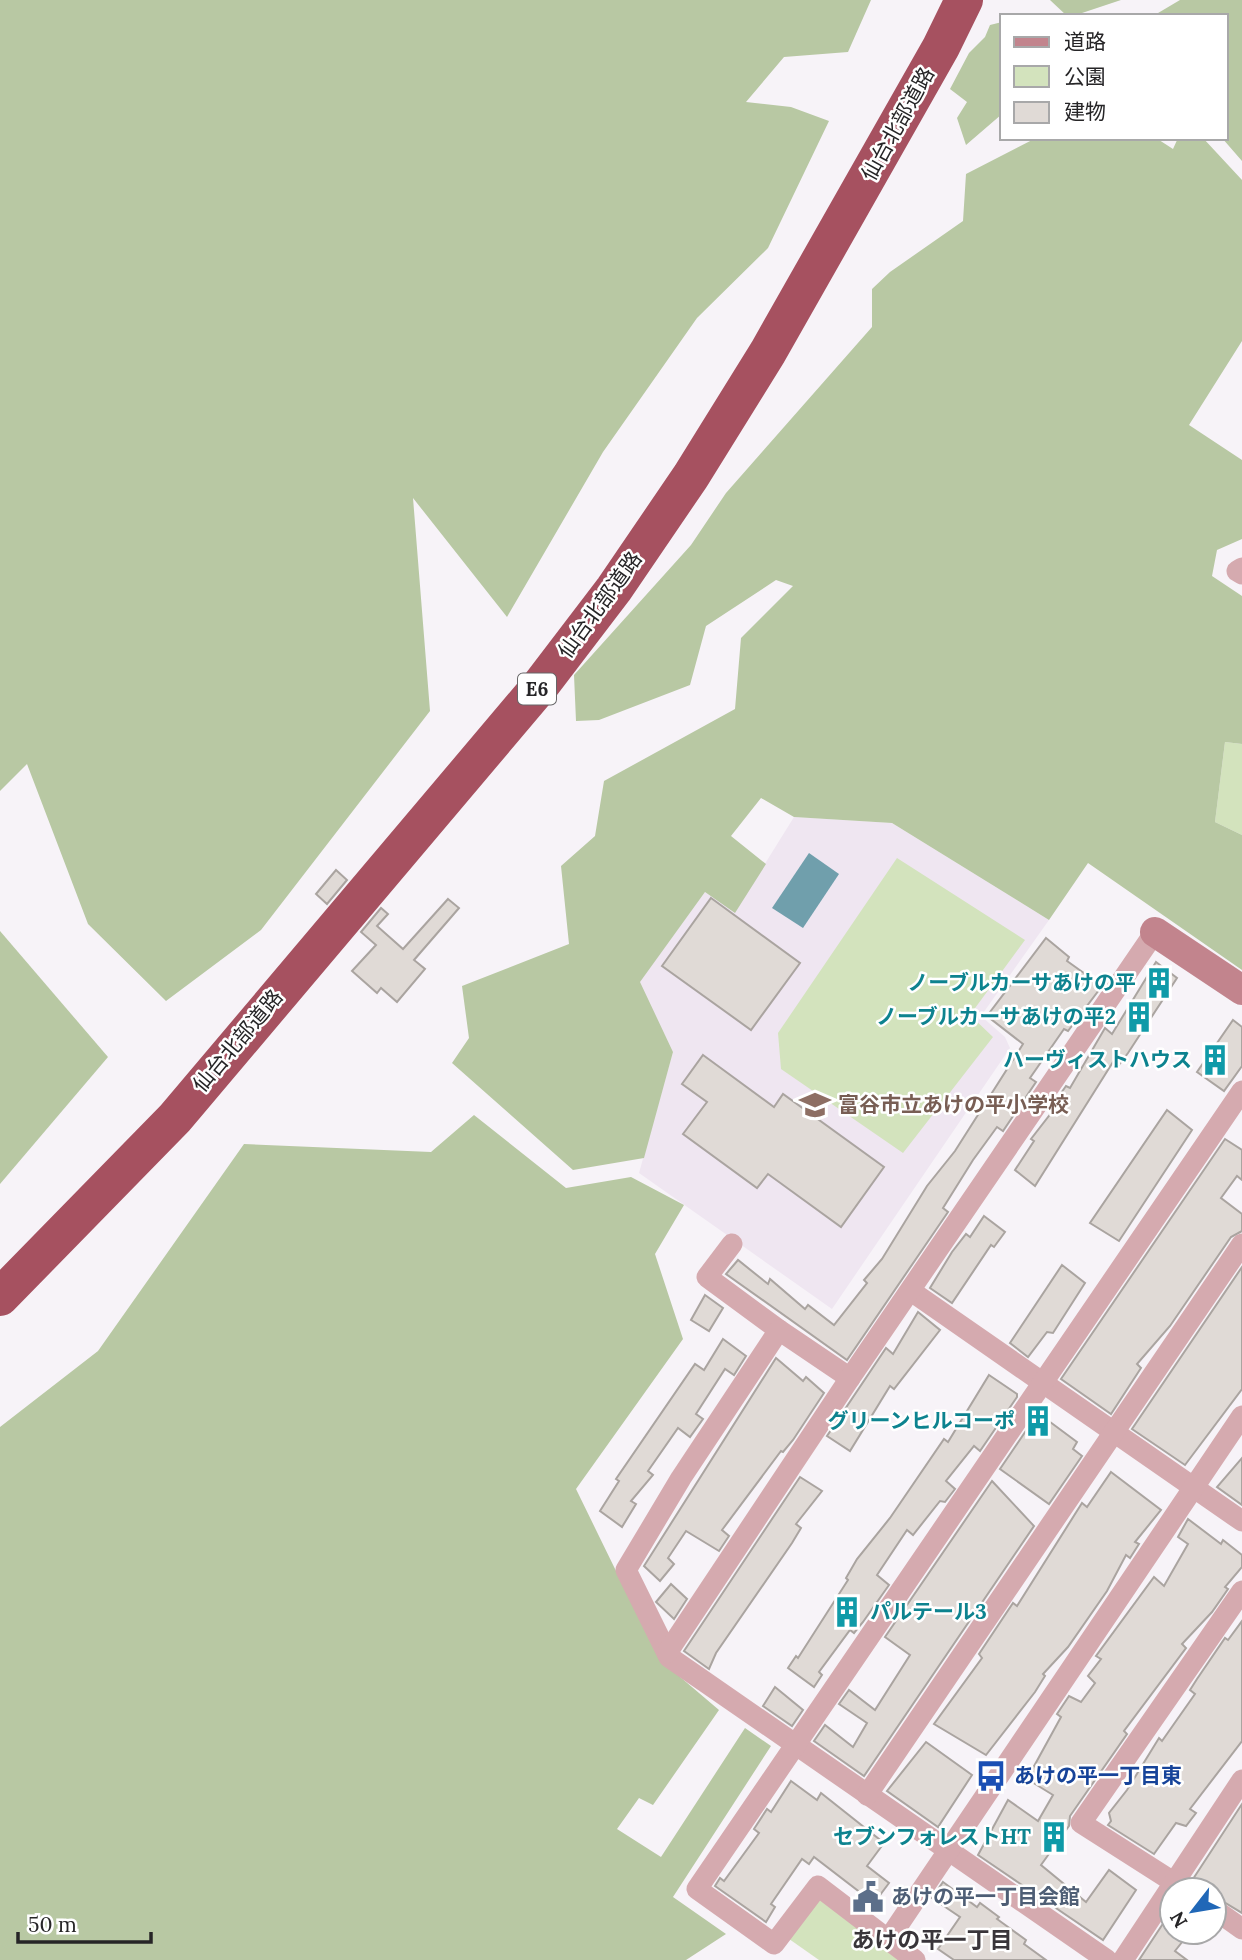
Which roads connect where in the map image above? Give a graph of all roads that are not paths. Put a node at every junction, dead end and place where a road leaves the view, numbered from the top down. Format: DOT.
graph roads {
  1 [pos="964,0"];
  2 [pos="1242,568"];
  3 [pos="1242,574"];
  4 [pos="1155,932"];
  5 [pos="1242,990"];
  6 [pos="1240,1100"];
  7 [pos="732,1244"];
  8 [pos="1242,1244"];
  9 [pos="911,1291"];
  10 [pos="0,1297"];
  11 [pos="779,1330"];
  12 [pos="850,1378"];
  13 [pos="1043,1383"];
  14 [pos="1242,1416"];
  15 [pos="1114,1432"];
  16 [pos="1195,1487"];
  17 [pos="1242,1521"];
  18 [pos="1242,1591"];
  19 [pos="667,1653"];
  20 [pos="795,1745"];
  21 [pos="1242,1780"];
  22 [pos="867,1795"];
  23 [pos="946,1851"];
  24 [pos="1164,1876"];
  25 [pos="1186,1876"];
  26 [pos="1158,1915"];
  27 [pos="888,1940"];
  28 [pos="915,1960"];
  29 [pos="1107,1960"];
  30 [pos="1123,1960"];
  1 -- 10 [label="highway, 仙台北部道路 / E6"];
  2 -- 3 [label="street"];
  4 -- 5 [label="street"];
  4 -- 9 [label="street"];
  6 -- 13 [label="street"];
  7 -- 11 [label="street"];
  8 -- 15 [label="street"];
  9 -- 12 [label="street"];
  9 -- 13 [label="street"];
  11 -- 12 [label="street"];
  11 -- 19 [label="street"];
  12 -- 19 [label="street"];
  13 -- 15 [label="street"];
  13 -- 20 [label="street"];
  14 -- 16 [label="street"];
  15 -- 16 [label="street"];
  15 -- 22 [label="street"];
  16 -- 17 [label="street"];
  16 -- 23 [label="street"];
  18 -- 24 [label="street"];
  19 -- 20 [label="street"];
  20 -- 22 [label="street"];
  20 -- 27 [label="street"];
  21 -- 25 [label="street"];
  22 -- 23 [label="street"];
  23 -- 27 [label="street"];
  23 -- 29 [label="street"];
  26 -- 30 [label="street"];
  27 -- 28 [label="street"];
}
